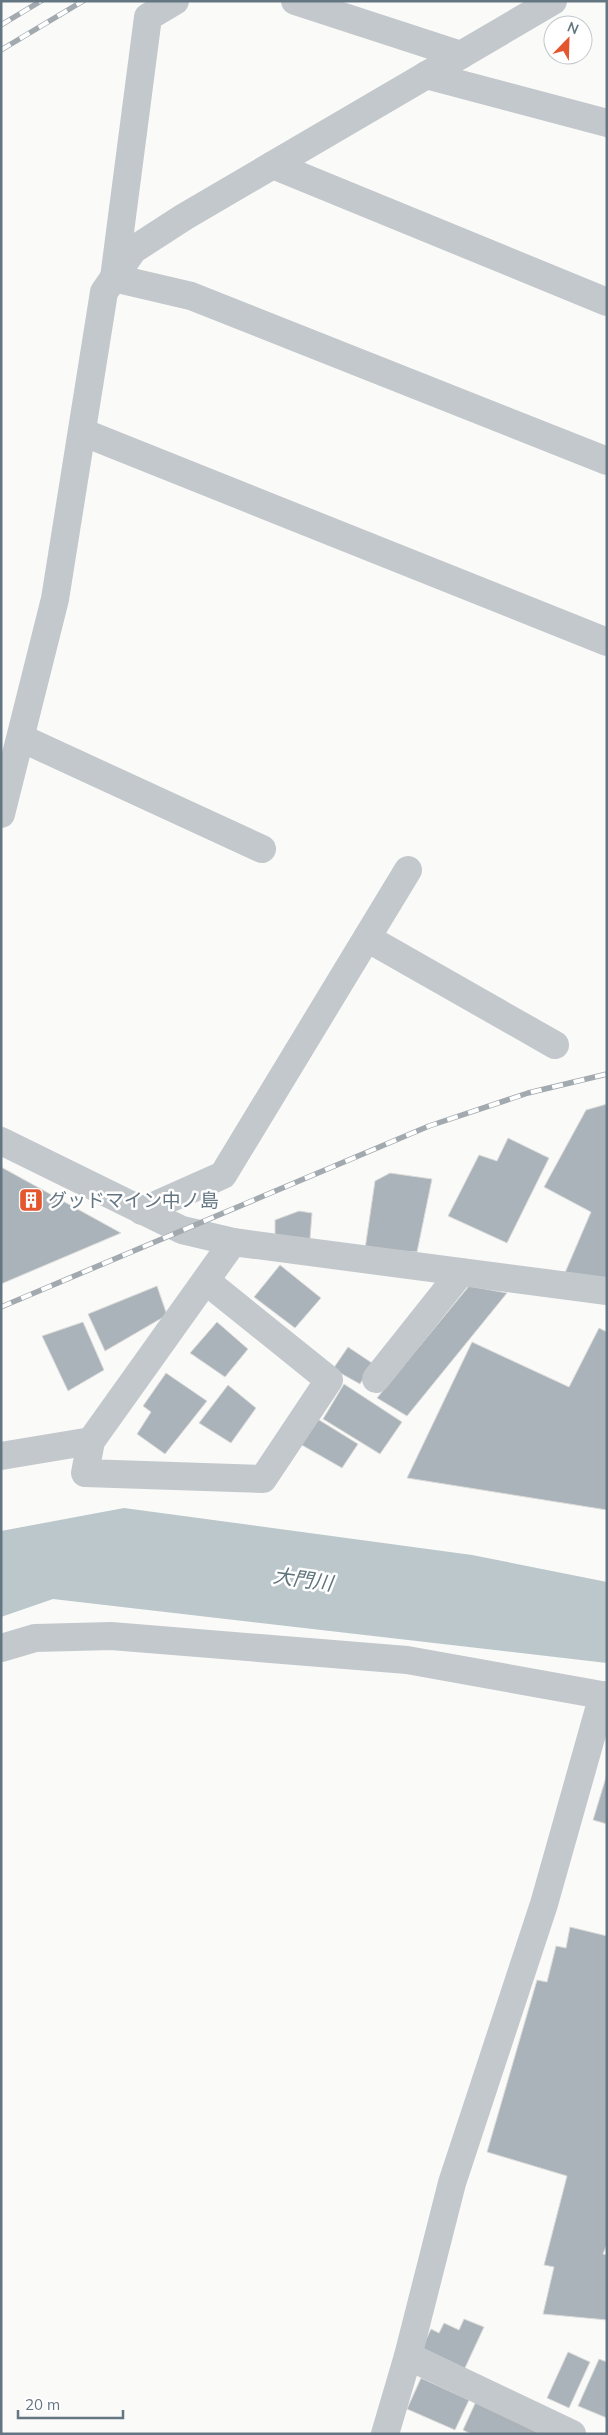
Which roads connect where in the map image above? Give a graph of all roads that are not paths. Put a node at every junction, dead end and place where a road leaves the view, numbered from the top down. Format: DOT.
graph roads {
  1 [pos="174,1"];
  2 [pos="294,1"];
  3 [pos="553,1"];
  4 [pos="461,55"];
  5 [pos="426,75"];
  6 [pos="607,123"];
  7 [pos="273,165"];
  8 [pos="114,278"];
  9 [pos="607,302"];
  10 [pos="82,432"];
  11 [pos="607,461"];
  12 [pos="607,642"];
  13 [pos="21,738"];
  14 [pos="1,814"];
  15 [pos="262,849"];
  16 [pos="408,870"];
  17 [pos="367,938"];
  18 [pos="555,1045"];
  19 [pos="1,1141"];
  20 [pos="142,1211"];
  21 [pos="233,1242"];
  22 [pos="461,1272"];
  23 [pos="206,1281"];
  24 [pos="607,1291"];
  25 [pos="376,1379"];
  26 [pos="91,1441"];
  27 [pos="1,1456"];
  28 [pos="1,1648"];
  29 [pos="605,1695"];
  30 [pos="408,2356"];
  31 [pos="384,2434"];
  32 [pos="572,2434"];
  1 -- 8 [label="street"];
  2 -- 4 [label="street"];
  3 -- 4 [label="street"];
  4 -- 5 [label="street"];
  5 -- 6 [label="street"];
  5 -- 7 [label="street"];
  7 -- 8 [label="street"];
  7 -- 9 [label="street"];
  8 -- 10 [label="street"];
  8 -- 11 [label="street"];
  10 -- 12 [label="street"];
  10 -- 13 [label="street"];
  13 -- 14 [label="street"];
  13 -- 15 [label="street"];
  16 -- 17 [label="street"];
  17 -- 18 [label="street"];
  17 -- 20 [label="street"];
  19 -- 20 [label="street"];
  20 -- 21 [label="street"];
  21 -- 22 [label="street"];
  21 -- 23 [label="street"];
  22 -- 24 [label="street"];
  22 -- 25 [label="street"];
  23 -- 26 [label="street"];
  23 -- 26 [label="street"];
  26 -- 27 [label="street"];
  28 -- 29 [label="street"];
  29 -- 30 [label="street"];
  30 -- 31 [label="street"];
  30 -- 32 [label="street"];
}
